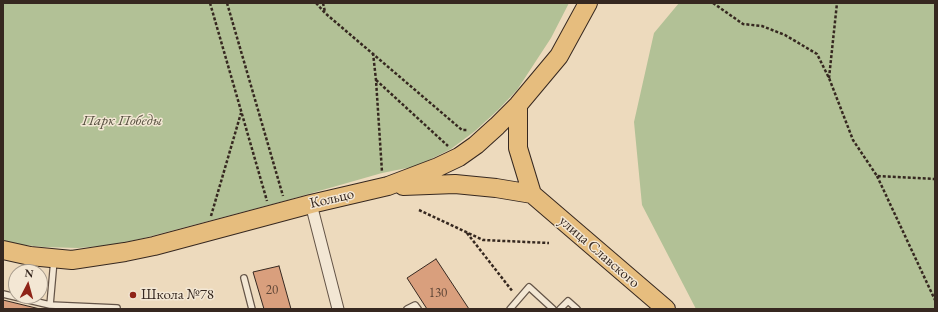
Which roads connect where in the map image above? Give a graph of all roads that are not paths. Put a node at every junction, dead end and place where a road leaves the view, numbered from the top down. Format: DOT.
graph roads {
  1 [pos="588,3"];
  2 [pos="518,105"];
  3 [pos="385,180"];
  4 [pos="532,194"];
  5 [pos="311,204"];
  6 [pos="3,250"];
  7 [pos="54,258"];
  8 [pos="244,278"];
  9 [pos="3,294"];
  10 [pos="50,305"];
  11 [pos="659,305"];
  12 [pos="118,309"];
  13 [pos="252,309"];
  14 [pos="338,309"];
  15 [pos="407,309"];
  16 [pos="418,309"];
  17 [pos="510,309"];
  18 [pos="553,309"];
  19 [pos="560,309"];
  20 [pos="577,309"];
  1 -- 2 [label="main road, Кольцо"];
  2 -- 3 [label="main road, Кольцо"];
  2 -- 4 [label="main road"];
  3 -- 4 [label="main road"];
  3 -- 5 [label="main road, Кольцо"];
  4 -- 11 [label="main road, улица Славского"];
  5 -- 7 [label="main road, Кольцо"];
  5 -- 14 [label="street"];
  6 -- 7 [label="main road, Кольцо"];
  7 -- 10 [label="lane"];
  8 -- 13 [label="lane"];
  9 -- 10 [label="lane"];
  10 -- 12 [label="lane"];
  15 -- 16 [label="lane"];
  17 -- 18 [label="lane"];
  19 -- 20 [label="lane"];
}
